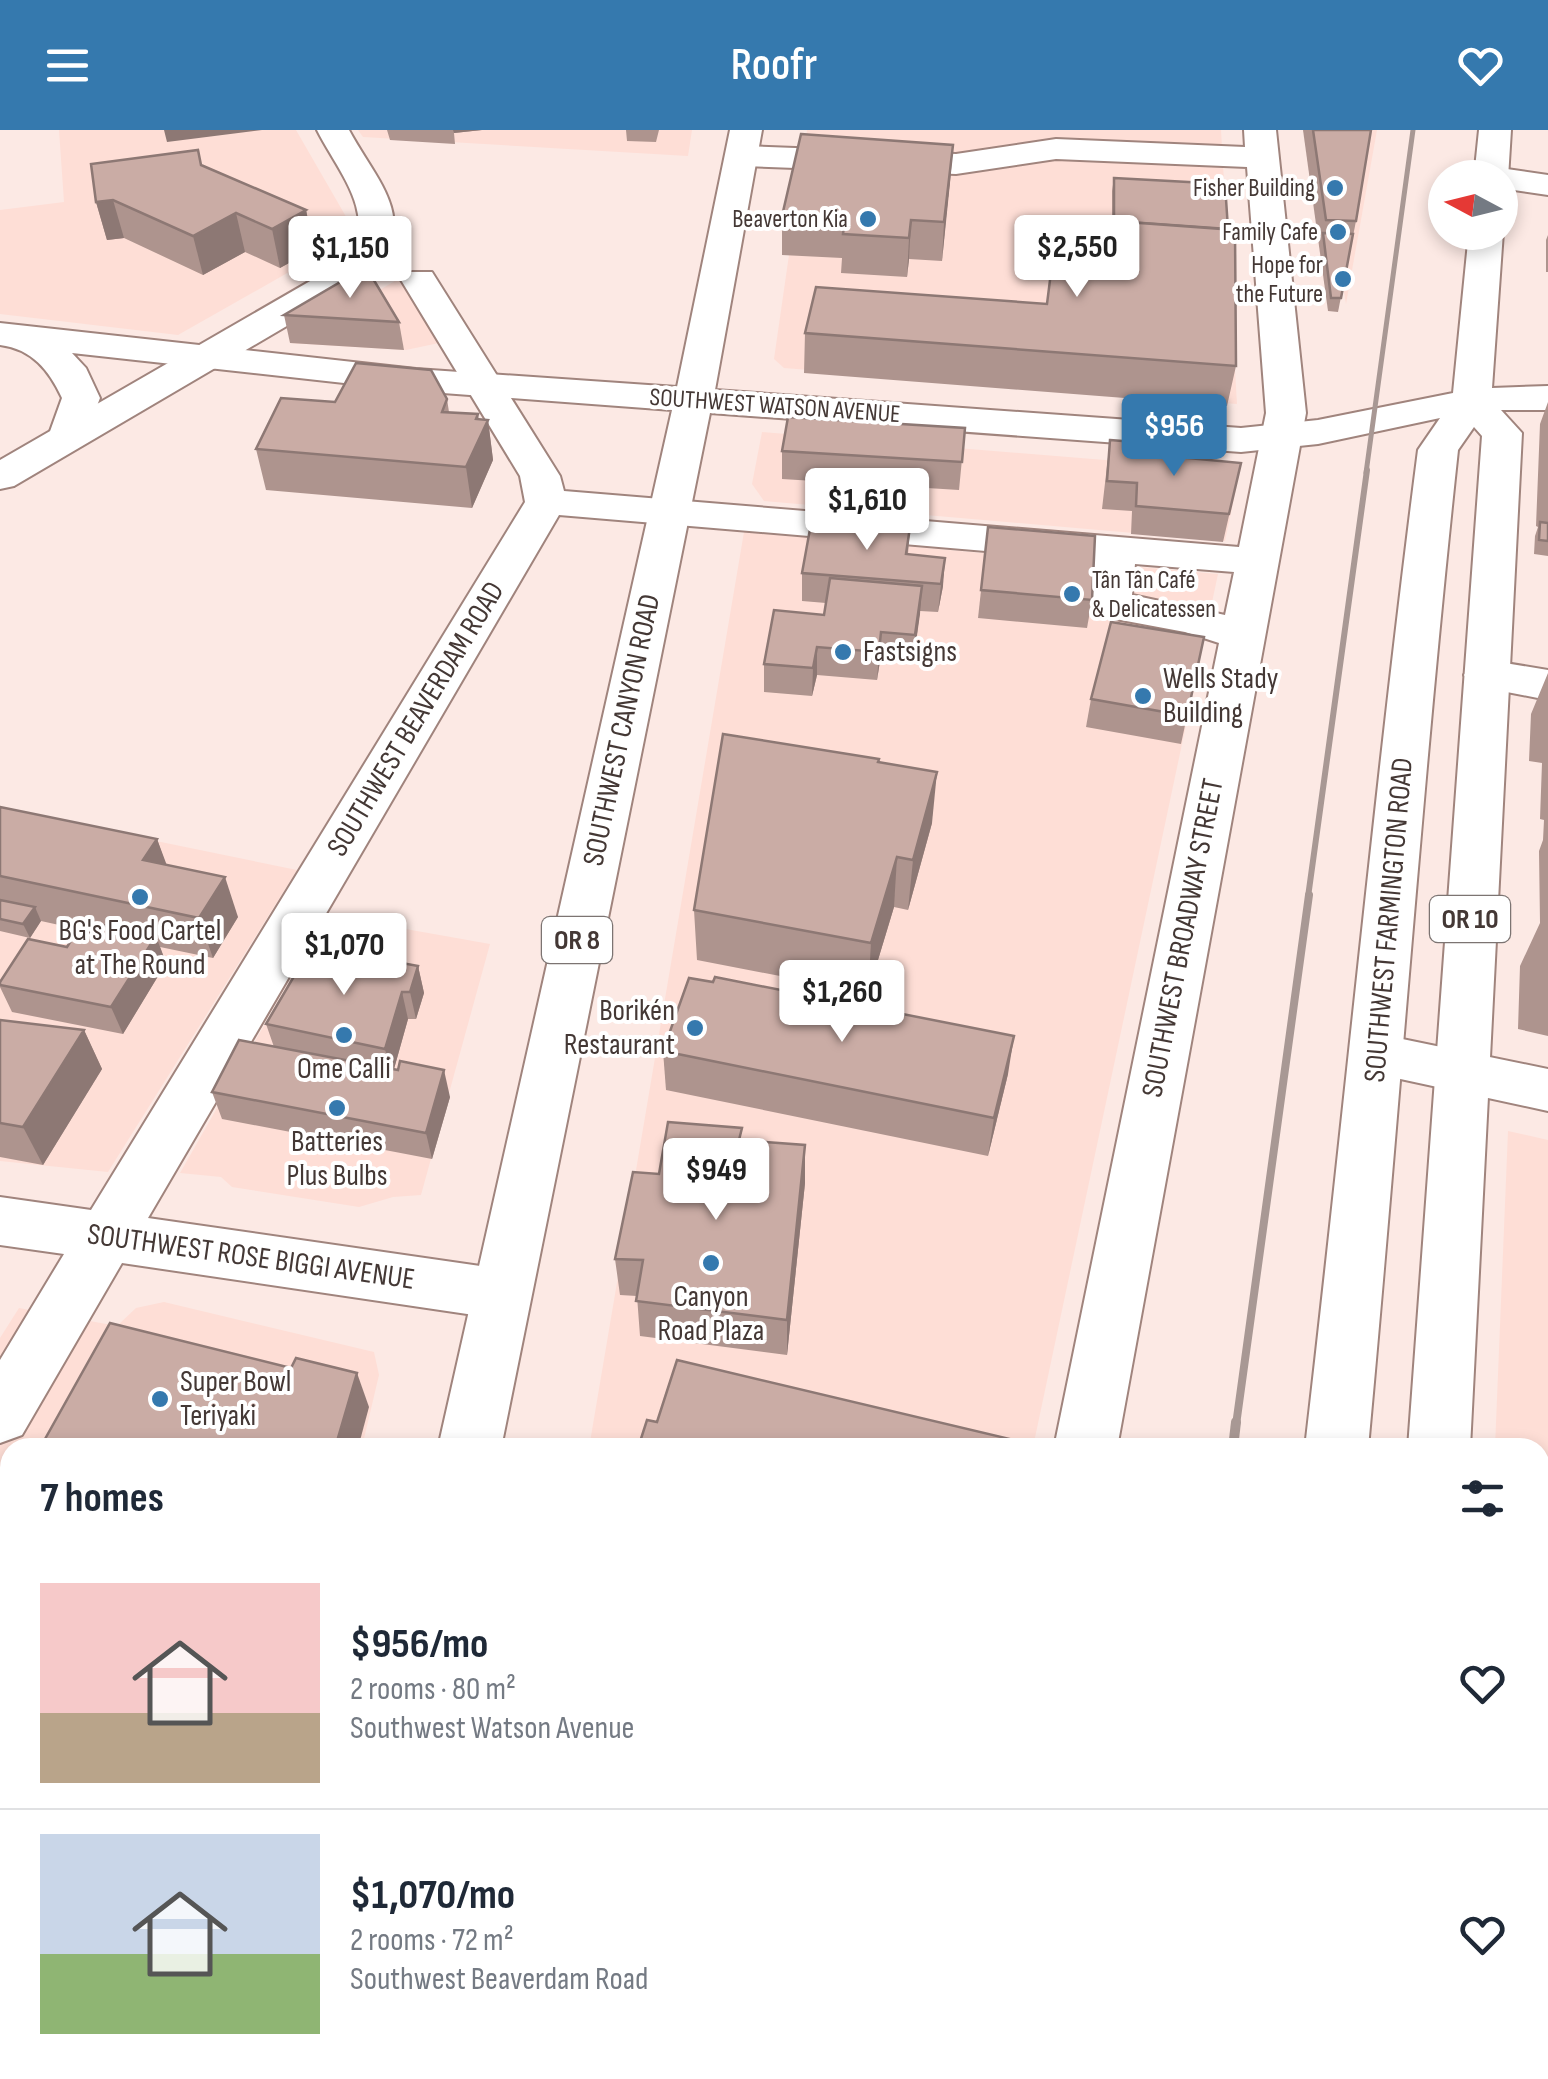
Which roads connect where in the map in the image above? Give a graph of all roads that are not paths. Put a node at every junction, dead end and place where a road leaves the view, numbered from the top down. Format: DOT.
graph roads {
  1 [pos="333,130"];
  2 [pos="1495,130"];
  3 [pos="745,143"];
  4 [pos="1262,144"];
  5 [pos="1494,160"];
  6 [pos="1518,181"];
  7 [pos="1548,184"];
  8 [pos="1485,250"];
  9 [pos="419,280"];
  10 [pos="18,338"];
  11 [pos="210,359"];
  12 [pos="480,384"];
  13 [pos="1548,398"];
  14 [pos="691,399"];
  15 [pos="1472,403"];
  16 [pos="68,437"];
  17 [pos="1279,438"];
  18 [pos="0,477"];
  19 [pos="546,502"];
  20 [pos="670,511"];
  21 [pos="1116,549"];
  22 [pos="1255,561"];
  23 [pos="1240,635"];
  24 [pos="1487,675"];
  25 [pos="1548,685"];
  26 [pos="1378,1055"];
  27 [pos="1460,1073"];
  28 [pos="1548,1090"];
  29 [pos="0,1221"];
  30 [pos="108,1236"];
  31 [pos="501,1294"];
  32 [pos="0,1415"];
  33 [pos="471,1438"];
  34 [pos="1088,1438"];
  35 [pos="1337,1438"];
  36 [pos="1440,1438"];
  1 -- 11 [label="main road"];
  2 -- 5 [label="main road"];
  3 -- 4 [label="main road"];
  3 -- 14 [label="main road, SOUTHWEST CANYON ROAD / OR 8"];
  4 -- 17 [label="main road, SOUTHWEST BROADWAY STREET"];
  6 -- 7 [label="main road"];
  8 -- 15 [label="main road"];
  9 -- 12 [label="main road"];
  10 -- 11 [label="main road, SOUTHWEST WATSON AVENUE"];
  10 -- 16 [label="main road"];
  11 -- 12 [label="main road, SOUTHWEST WATSON AVENUE"];
  11 -- 16 [label="main road"];
  12 -- 14 [label="main road, SOUTHWEST WATSON AVENUE"];
  12 -- 19 [label="main road"];
  13 -- 15 [label="main road, SOUTHWEST WATSON AVENUE"];
  14 -- 17 [label="main road, SOUTHWEST WATSON AVENUE"];
  14 -- 20 [label="main road, SOUTHWEST CANYON ROAD / OR 8"];
  15 -- 17 [label="main road, SOUTHWEST WATSON AVENUE"];
  15 -- 24 [label="main road, OR 10"];
  15 -- 26 [label="main road, SOUTHWEST FARMINGTON ROAD / OR 10"];
  16 -- 18 [label="main road"];
  17 -- 22 [label="main road, SOUTHWEST BROADWAY STREET"];
  19 -- 20 [label="main road"];
  19 -- 30 [label="main road, SOUTHWEST BEAVERDAM ROAD"];
  20 -- 21 [label="main road"];
  20 -- 31 [label="main road, SOUTHWEST CANYON ROAD / OR 8"];
  21 -- 22 [label="main road"];
  21 -- 23 [label="main road"];
  22 -- 23 [label="main road, SOUTHWEST BROADWAY STREET"];
  23 -- 34 [label="main road, SOUTHWEST BROADWAY STREET"];
  24 -- 25 [label="main road"];
  24 -- 27 [label="main road, OR 10"];
  26 -- 27 [label="main road"];
  26 -- 35 [label="main road, SOUTHWEST FARMINGTON ROAD / OR 10"];
  27 -- 28 [label="main road"];
  27 -- 36 [label="main road, OR 10"];
  29 -- 30 [label="main road, SOUTHWEST ROSE BIGGI AVENUE"];
  30 -- 31 [label="main road, SOUTHWEST ROSE BIGGI AVENUE"];
  30 -- 32 [label="main road, SOUTHWEST BEAVERDAM ROAD"];
  31 -- 33 [label="main road, SOUTHWEST CANYON ROAD / OR 8"];
}
